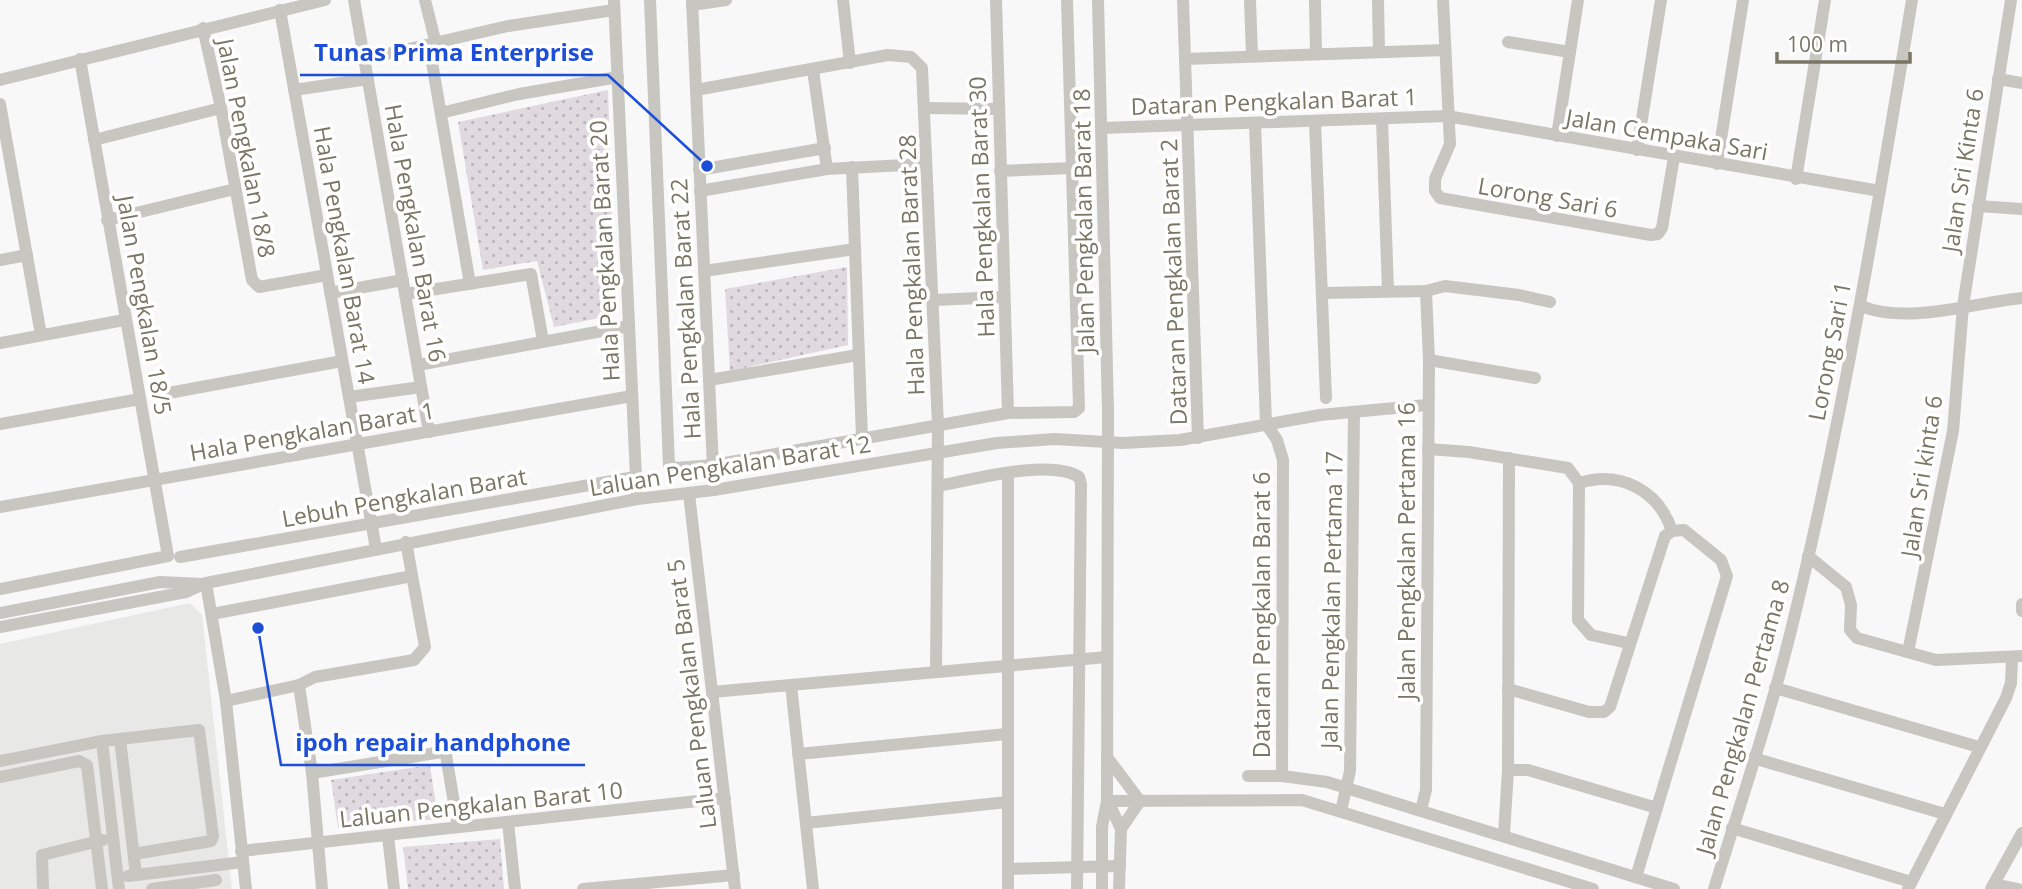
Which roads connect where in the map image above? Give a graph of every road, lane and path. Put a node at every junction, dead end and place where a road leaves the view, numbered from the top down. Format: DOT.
graph roads {
  1 [pos="325,0"];
  2 [pos="354,0"];
  3 [pos="425,0"];
  4 [pos="650,0"];
  5 [pos="726,0"];
  6 [pos="843,0"];
  7 [pos="996,0"];
  8 [pos="1068,0"];
  9 [pos="1098,0"];
  10 [pos="1184,0"];
  11 [pos="1250,0"];
  12 [pos="1315,0"];
  13 [pos="1378,0"];
  14 [pos="1443,0"];
  15 [pos="1578,0"];
  16 [pos="1661,0"];
  17 [pos="1743,0"];
  18 [pos="1825,0"];
  19 [pos="1912,0"];
  20 [pos="2011,0"];
  21 [pos="692,3"];
  22 [pos="614,5"];
  23 [pos="280,10"];
  24 [pos="203,28"];
  25 [pos="1508,42"];
  26 [pos="433,44"];
  27 [pos="1445,50"];
  28 [pos="1379,52"];
  29 [pos="1570,52"];
  30 [pos="1316,54"];
  31 [pos="1252,56"];
  32 [pos="80,59"];
  33 [pos="365,59"];
  34 [pos="1185,59"];
  35 [pos="850,63"];
  36 [pos="813,70"];
  37 [pos="618,77"];
  38 [pos="368,79"];
  39 [pos="1998,79"];
  40 [pos="0,80"];
  41 [pos="2022,83"];
  42 [pos="294,90"];
  43 [pos="696,90"];
  44 [pos="0,104"];
  45 [pos="221,108"];
  46 [pos="925,108"];
  47 [pos="998,109"];
  48 [pos="441,113"];
  49 [pos="1447,116"];
  50 [pos="1382,118"];
  51 [pos="1315,121"];
  52 [pos="1255,123"];
  53 [pos="1189,125"];
  54 [pos="1102,128"];
  55 [pos="1557,136"];
  56 [pos="94,140"];
  57 [pos="825,148"];
  58 [pos="1637,150"];
  59 [pos="1675,157"];
  60 [pos="926,164"];
  61 [pos="1717,164"];
  62 [pos="852,167"];
  63 [pos="1073,168"];
  64 [pos="827,169"];
  65 [pos="699,170"];
  66 [pos="1000,171"];
  67 [pos="1796,179"];
  68 [pos="235,189"];
  69 [pos="701,191"];
  70 [pos="1880,191"];
  71 [pos="1978,206"];
  72 [pos="2022,209"];
  73 [pos="107,220"];
  74 [pos="855,249"];
  75 [pos="27,255"];
  76 [pos="0,260"];
  77 [pos="704,271"];
  78 [pos="327,275"];
  79 [pos="403,280"];
  80 [pos="470,284"];
  81 [pos="1426,291"];
  82 [pos="1388,292"];
  83 [pos="330,293"];
  84 [pos="1322,293"];
  85 [pos="405,294"];
  86 [pos="1004,298"];
  87 [pos="2022,298"];
  88 [pos="933,300"];
  89 [pos="1549,302"];
  90 [pos="1861,306"];
  91 [pos="1963,306"];
  92 [pos="124,320"];
  93 [pos="629,326"];
  94 [pos="41,335"];
  95 [pos="543,341"];
  96 [pos="0,343"];
  97 [pos="858,355"];
  98 [pos="1429,360"];
  99 [pos="342,361"];
  100 [pos="418,365"];
  101 [pos="1535,378"];
  102 [pos="709,380"];
  103 [pos="422,387"];
  104 [pos="159,395"];
  105 [pos="632,396"];
  106 [pos="349,397"];
  107 [pos="1326,398"];
  108 [pos="141,399"];
  109 [pos="1427,405"];
  110 [pos="1354,412"];
  111 [pos="1008,413"];
  112 [pos="0,424"];
  113 [pos="1266,424"];
  114 [pos="938,425"];
  115 [pos="429,432"];
  116 [pos="862,438"];
  117 [pos="1198,438"];
  118 [pos="1107,442"];
  119 [pos="357,444"];
  120 [pos="1428,449"];
  121 [pos="938,453"];
  122 [pos="1508,458"];
  123 [pos="713,465"];
  124 [pos="1008,474"];
  125 [pos="635,477"];
  126 [pos="156,480"];
  127 [pos="1579,483"];
  128 [pos="938,486"];
  129 [pos="714,490"];
  130 [pos="689,494"];
  131 [pos="636,499"];
  132 [pos="0,507"];
  133 [pos="372,524"];
  134 [pos="1672,531"];
  135 [pos="407,542"];
  136 [pos="376,549"];
  137 [pos="1808,556"];
  138 [pos="180,557"];
  139 [pos="412,576"];
  140 [pos="205,584"];
  141 [pos="0,589"];
  142 [pos="2022,604"];
  143 [pos="2022,611"];
  144 [pos="0,613"];
  145 [pos="212,614"];
  146 [pos="0,627"];
  147 [pos="1628,643"];
  148 [pos="1908,652"];
  149 [pos="1107,657"];
  150 [pos="2017,657"];
  151 [pos="1079,660"];
  152 [pos="1007,666"];
  153 [pos="936,672"];
  154 [pos="299,685"];
  155 [pos="791,685"];
  156 [pos="1774,688"];
  157 [pos="1508,689"];
  158 [pos="712,692"];
  159 [pos="226,701"];
  160 [pos="1007,734"];
  161 [pos="120,738"];
  162 [pos="102,741"];
  163 [pos="1979,747"];
  164 [pos="798,754"];
  165 [pos="1107,757"];
  166 [pos="1753,758"];
  167 [pos="0,761"];
  168 [pos="1508,770"];
  169 [pos="312,773"];
  170 [pos="1248,776"];
  171 [pos="1282,776"];
  172 [pos="0,777"];
  173 [pos="1346,789"];
  174 [pos="725,798"];
  175 [pos="1107,801"];
  176 [pos="1140,801"];
  177 [pos="1008,802"];
  178 [pos="1657,808"];
  179 [pos="1421,810"];
  180 [pos="1341,811"];
  181 [pos="1945,814"];
  182 [pos="508,822"];
  183 [pos="806,824"];
  184 [pos="458,827"];
  185 [pos="1732,828"];
  186 [pos="1121,829"];
  187 [pos="2022,833"];
  188 [pos="1504,835"];
  189 [pos="388,836"];
  190 [pos="112,837"];
  191 [pos="97,841"];
  192 [pos="317,844"];
  193 [pos="134,854"];
  194 [pos="242,857"];
  195 [pos="214,865"];
  196 [pos="1120,866"];
  197 [pos="1077,867"];
  198 [pos="1102,867"];
  199 [pos="1008,869"];
  200 [pos="136,875"];
  201 [pos="734,875"];
  202 [pos="1636,877"];
  203 [pos="118,883"];
  204 [pos="216,885"];
  205 [pos="645,886"];
  206 [pos="1910,886"];
  207 [pos="1993,886"];
  208 [pos="43,889"];
  209 [pos="102,889"];
  210 [pos="152,889"];
  211 [pos="246,889"];
  212 [pos="322,889"];
  213 [pos="394,889"];
  214 [pos="514,889"];
  215 [pos="583,889"];
  216 [pos="735,889"];
  217 [pos="813,889"];
  218 [pos="1008,889"];
  219 [pos="1077,889"];
  220 [pos="1102,889"];
  221 [pos="1119,889"];
  222 [pos="1593,889"];
  223 [pos="1674,889"];
  224 [pos="1714,889"];
  225 [pos="2018,889"];
  1 -- 23 [label="street"];
  2 -- 33 [label="street, Hala Pengkalan Barat 16"];
  3 -- 26 [label="street"];
  4 -- 123 [label="street"];
  5 -- 21 [label="street"];
  6 -- 35 [label="street"];
  7 -- 47 [label="street, Hala Pengkalan Barat 30"];
  8 -- 63 [label="street"];
  9 -- 54 [label="street, Jalan Pengkalan Barat 18"];
  10 -- 34 [label="street, Dataran Pengkalan Barat 2"];
  11 -- 31 [label="street"];
  12 -- 30 [label="street"];
  13 -- 28 [label="street"];
  14 -- 27 [label="street"];
  15 -- 29 [label="street"];
  16 -- 58 [label="street"];
  17 -- 61 [label="street"];
  18 -- 67 [label="street"];
  19 -- 70 [label="street, Lorong Sari 1"];
  20 -- 39 [label="street, Jalan Sri Kinta 6"];
  21 -- 43 [label="street, Hala Pengkalan Barat 22"];
  22 -- 26 [label="street"];
  22 -- 37 [label="street, Hala Pengkalan Barat 20"];
  23 -- 24 [label="street"];
  23 -- 42 [label="street, Hala Pengkalan Barat 14"];
  24 -- 32 [label="street"];
  24 -- 45 [label="street, Jalan Pengkalan 18/8"];
  25 -- 29 [label="street"];
  26 -- 33 [label="street"];
  26 -- 48 [label="street"];
  27 -- 28 [label="street"];
  27 -- 49 [label="street"];
  28 -- 30 [label="street"];
  29 -- 55 [label="street"];
  30 -- 31 [label="street"];
  31 -- 34 [label="street"];
  32 -- 40 [label="street"];
  32 -- 56 [label="street, Jalan Pengkalan 18/5"];
  33 -- 38 [label="street, Hala Pengkalan Barat 16"];
  34 -- 53 [label="street, Dataran Pengkalan Barat 2"];
  35 -- 36 [label="street"];
  35 -- 46 [label="street, Hala Pengkalan Barat 28"];
  36 -- 43 [label="street"];
  36 -- 57 [label="street"];
  37 -- 48 [label="street"];
  37 -- 93 [label="street, Hala Pengkalan Barat 20"];
  38 -- 42 [label="street"];
  38 -- 79 [label="street, Hala Pengkalan Barat 16"];
  39 -- 41 [label="street"];
  39 -- 71 [label="street, Jalan Sri Kinta 6"];
  42 -- 78 [label="street, Hala Pengkalan Barat 14"];
  43 -- 65 [label="street, Hala Pengkalan Barat 22"];
  44 -- 75 [label="street"];
  45 -- 56 [label="street"];
  45 -- 68 [label="street, Jalan Pengkalan 18/8"];
  46 -- 47 [label="street"];
  46 -- 60 [label="street, Hala Pengkalan Barat 28"];
  47 -- 66 [label="street, Hala Pengkalan Barat 30"];
  48 -- 80 [label="street"];
  49 -- 50 [label="street, Dataran Pengkalan Barat 1"];
  49 -- 55 [label="street, Jalan Cempaka Sari"];
  49 -- 59 [label="street, Lorong Sari 6"];
  50 -- 51 [label="street, Dataran Pengkalan Barat 1"];
  50 -- 82 [label="street"];
  51 -- 52 [label="street, Dataran Pengkalan Barat 1"];
  51 -- 84 [label="street"];
  52 -- 53 [label="street, Dataran Pengkalan Barat 1"];
  52 -- 113 [label="street, Dataran Pengkalan Barat 6"];
  53 -- 54 [label="street, Dataran Pengkalan Barat 1"];
  53 -- 117 [label="street, Dataran Pengkalan Barat 2"];
  54 -- 118 [label="street, Jalan Pengkalan Barat 18"];
  55 -- 58 [label="street, Jalan Cempaka Sari"];
  56 -- 73 [label="street, Jalan Pengkalan 18/5"];
  57 -- 64 [label="street"];
  57 -- 65 [label="street"];
  58 -- 59 [label="street, Jalan Cempaka Sari"];
  59 -- 61 [label="street, Jalan Cempaka Sari"];
  60 -- 62 [label="street"];
  60 -- 88 [label="street, Hala Pengkalan Barat 28"];
  61 -- 67 [label="street, Jalan Cempaka Sari"];
  62 -- 64 [label="street"];
  62 -- 74 [label="street"];
  63 -- 66 [label="street"];
  63 -- 111 [label="street"];
  64 -- 69 [label="street"];
  65 -- 69 [label="street, Hala Pengkalan Barat 22"];
  66 -- 86 [label="street, Hala Pengkalan Barat 30"];
  67 -- 70 [label="street, Jalan Cempaka Sari"];
  68 -- 73 [label="street"];
  68 -- 78 [label="street, Jalan Pengkalan 18/8"];
  69 -- 77 [label="street, Hala Pengkalan Barat 22"];
  70 -- 90 [label="street, Lorong Sari 1"];
  71 -- 72 [label="street"];
  71 -- 91 [label="street, Jalan Sri Kinta 6"];
  73 -- 92 [label="street, Jalan Pengkalan 18/5"];
  74 -- 77 [label="street"];
  74 -- 97 [label="street"];
  75 -- 76 [label="street"];
  75 -- 94 [label="street"];
  77 -- 102 [label="street, Hala Pengkalan Barat 22"];
  78 -- 83 [label="street, Hala Pengkalan Barat 14"];
  79 -- 83 [label="street"];
  79 -- 85 [label="street, Hala Pengkalan Barat 16"];
  80 -- 85 [label="street"];
  80 -- 95 [label="street"];
  81 -- 82 [label="street"];
  81 -- 89 [label="street"];
  81 -- 98 [label="street, Jalan Pengkalan Pertama 16"];
  82 -- 84 [label="street"];
  83 -- 99 [label="street, Hala Pengkalan Barat 14"];
  84 -- 107 [label="street"];
  85 -- 100 [label="street, Hala Pengkalan Barat 16"];
  86 -- 88 [label="street"];
  86 -- 111 [label="street, Hala Pengkalan Barat 30"];
  87 -- 91 [label="street"];
  88 -- 114 [label="street, Hala Pengkalan Barat 28"];
  90 -- 91 [label="street"];
  90 -- 137 [label="street, Lorong Sari 1"];
  91 -- 148 [label="street, Jalan Sri kinta 6"];
  92 -- 94 [label="street"];
  92 -- 108 [label="street, Jalan Pengkalan 18/5"];
  93 -- 95 [label="street"];
  93 -- 105 [label="street, Hala Pengkalan Barat 20"];
  94 -- 96 [label="street"];
  95 -- 100 [label="street"];
  97 -- 102 [label="street"];
  97 -- 116 [label="street"];
  98 -- 101 [label="street"];
  98 -- 109 [label="street, Jalan Pengkalan Pertama 16"];
  99 -- 104 [label="street"];
  99 -- 106 [label="street, Hala Pengkalan Barat 14"];
  100 -- 103 [label="street, Hala Pengkalan Barat 16"];
  102 -- 123 [label="street, Hala Pengkalan Barat 22"];
  103 -- 106 [label="street"];
  103 -- 115 [label="street, Hala Pengkalan Barat 16"];
  105 -- 115 [label="street, Hala Pengkalan Barat 1"];
  105 -- 125 [label="street, Hala Pengkalan Barat 20"];
  106 -- 119 [label="street, Hala Pengkalan Barat 14"];
  108 -- 112 [label="street"];
  108 -- 126 [label="street, Jalan Pengkalan 18/5"];
  109 -- 110 [label="street, Laluan Pengkalan Barat 12"];
  109 -- 120 [label="street, Jalan Pengkalan Pertama 16"];
  110 -- 113 [label="street, Laluan Pengkalan Barat 12"];
  110 -- 173 [label="street, Jalan Pengkalan Pertama 17"];
  111 -- 114 [label="street"];
  113 -- 117 [label="street, Laluan Pengkalan Barat 12"];
  113 -- 171 [label="street, Dataran Pengkalan Barat 6"];
  114 -- 116 [label="street"];
  114 -- 121 [label="street, Hala Pengkalan Barat 28"];
  115 -- 119 [label="street, Hala Pengkalan Barat 1"];
  116 -- 123 [label="street"];
  117 -- 118 [label="street, Laluan Pengkalan Barat 12"];
  118 -- 121 [label="street, Laluan Pengkalan Barat 12"];
  118 -- 149 [label="street, Jalan Pengkalan Barat 18"];
  119 -- 126 [label="street, Hala Pengkalan Barat 1"];
  119 -- 133 [label="street, Hala Pengkalan Barat 14"];
  120 -- 122 [label="street"];
  120 -- 179 [label="street, Jalan Pengkalan Pertama 16"];
  121 -- 128 [label="street, Hala Pengkalan Barat 28"];
  121 -- 129 [label="street, Laluan Pengkalan Barat 12"];
  122 -- 127 [label="street"];
  122 -- 157 [label="street"];
  123 -- 129 [label="street, Hala Pengkalan Barat 22"];
  124 -- 128 [label="street"];
  124 -- 151 [label="street"];
  124 -- 152 [label="street"];
  125 -- 131 [label="street, Hala Pengkalan Barat 20"];
  125 -- 133 [label="street, Lebuh Pengkalan Barat"];
  126 -- 132 [label="street, Hala Pengkalan Barat 1"];
  126 -- 141 [label="street, Jalan Pengkalan 18/5"];
  127 -- 134 [label="street"];
  127 -- 147 [label="street"];
  128 -- 153 [label="street, Hala Pengkalan Barat 28"];
  129 -- 130 [label="street, Laluan Pengkalan Barat 12"];
  130 -- 131 [label="street, Laluan Pengkalan Barat 12"];
  130 -- 158 [label="street, Laluan Pengkalan Barat 5"];
  131 -- 135 [label="street, Laluan Pengkalan Barat 12"];
  133 -- 136 [label="street, Hala Pengkalan Barat 14"];
  133 -- 138 [label="street, Lebuh Pengkalan Barat"];
  134 -- 147 [label="street"];
  134 -- 178 [label="street"];
  135 -- 136 [label="street, Laluan Pengkalan Barat 12"];
  135 -- 139 [label="street"];
  136 -- 140 [label="street, Laluan Pengkalan Barat 12"];
  137 -- 148 [label="street"];
  137 -- 156 [label="street, Jalan Pengkalan Pertama 8"];
  139 -- 145 [label="street"];
  139 -- 154 [label="street"];
  140 -- 144 [label="street, Laluan Pengkalan Barat 12"];
  140 -- 145 [label="street"];
  140 -- 146 [label="street, Laluan Pengkalan Barat 12"];
  142 -- 143 [label="street"];
  145 -- 159 [label="street"];
  147 -- 157 [label="street"];
  148 -- 150 [label="street"];
  149 -- 151 [label="street"];
  149 -- 165 [label="street, Jalan Pengkalan Barat 18"];
  150 -- 163 [label="street"];
  151 -- 152 [label="street"];
  151 -- 197 [label="street"];
  152 -- 153 [label="street"];
  152 -- 160 [label="street"];
  153 -- 155 [label="street"];
  154 -- 159 [label="street"];
  154 -- 169 [label="street"];
  155 -- 158 [label="street"];
  155 -- 164 [label="street"];
  156 -- 163 [label="street"];
  156 -- 166 [label="street, Jalan Pengkalan Pertama 8"];
  157 -- 168 [label="street"];
  158 -- 174 [label="street, Laluan Pengkalan Barat 5"];
  159 -- 194 [label="street"];
  160 -- 164 [label="street"];
  160 -- 177 [label="street"];
  161 -- 162 [label="street"];
  161 -- 193 [label="street"];
  161 -- 193 [label="street"];
  162 -- 167 [label="street"];
  162 -- 190 [label="street"];
  163 -- 181 [label="street"];
  164 -- 183 [label="street"];
  165 -- 175 [label="street, Jalan Pengkalan Barat 18"];
  165 -- 176 [label="street"];
  166 -- 181 [label="street"];
  166 -- 185 [label="street, Jalan Pengkalan Pertama 8"];
  168 -- 178 [label="street"];
  168 -- 188 [label="street"];
  169 -- 184 [label="street"];
  169 -- 192 [label="street"];
  170 -- 171 [label="street"];
  171 -- 173 [label="street"];
  172 -- 191 [label="street"];
  173 -- 179 [label="street"];
  173 -- 180 [label="street, Jalan Pengkalan Pertama 17"];
  174 -- 182 [label="street, Laluan Pengkalan Barat 10"];
  174 -- 201 [label="street, Laluan Pengkalan Barat 5"];
  175 -- 176 [label="street"];
  175 -- 186 [label="street"];
  175 -- 198 [label="street"];
  176 -- 180 [label="street"];
  176 -- 186 [label="street"];
  177 -- 183 [label="street"];
  177 -- 199 [label="street"];
  178 -- 202 [label="street"];
  179 -- 188 [label="street"];
  180 -- 222 [label="street"];
  181 -- 206 [label="street"];
  182 -- 184 [label="street, Laluan Pengkalan Barat 10"];
  182 -- 214 [label="street"];
  183 -- 217 [label="street"];
  184 -- 189 [label="street, Laluan Pengkalan Barat 10"];
  185 -- 206 [label="street"];
  185 -- 224 [label="street, Jalan Pengkalan Pertama 8"];
  186 -- 196 [label="street"];
  187 -- 207 [label="street"];
  188 -- 202 [label="street"];
  189 -- 192 [label="street, Laluan Pengkalan Barat 10"];
  189 -- 213 [label="street"];
  190 -- 191 [label="street"];
  190 -- 203 [label="street"];
  191 -- 208 [label="street"];
  191 -- 209 [label="street"];
  192 -- 194 [label="street, Laluan Pengkalan Barat 10"];
  192 -- 212 [label="street"];
  193 -- 200 [label="street"];
  194 -- 195 [label="street, Laluan Pengkalan Barat 10"];
  194 -- 211 [label="street"];
  195 -- 200 [label="street, Laluan Pengkalan Barat 10"];
  195 -- 204 [label="street"];
  196 -- 198 [label="street"];
  196 -- 221 [label="street"];
  197 -- 198 [label="street"];
  197 -- 199 [label="street"];
  197 -- 219 [label="street"];
  198 -- 220 [label="street"];
  199 -- 218 [label="street"];
  200 -- 203 [label="street, Laluan Pengkalan Barat 10"];
  201 -- 205 [label="street"];
  201 -- 216 [label="street, Laluan Pengkalan Barat 5"];
  202 -- 223 [label="street"];
  204 -- 210 [label="street"];
  205 -- 215 [label="street"];
  207 -- 225 [label="street"];
}
